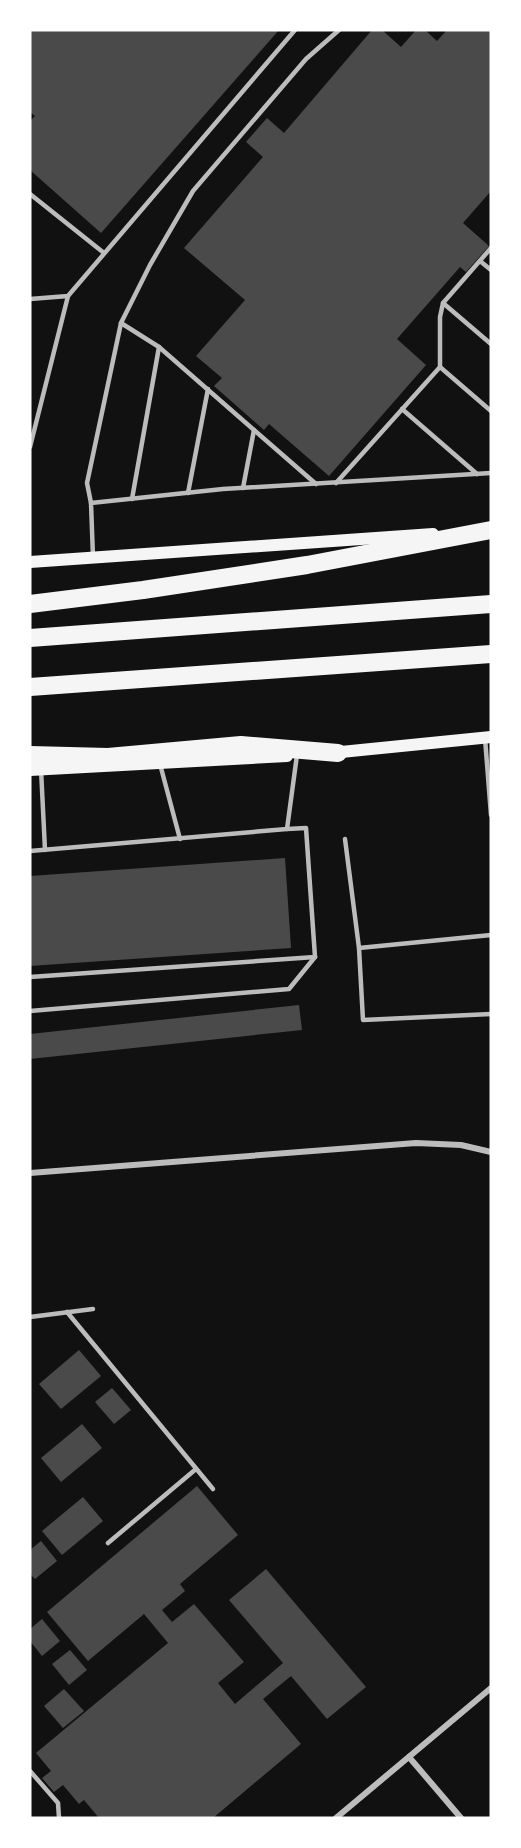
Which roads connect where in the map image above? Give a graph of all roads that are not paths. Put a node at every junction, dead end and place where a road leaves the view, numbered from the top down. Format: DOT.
graph roads {
  1 [pos="295,30"];
  2 [pos="339,30"];
  3 [pos="30,194"];
  4 [pos="491,248"];
  5 [pos="104,253"];
  6 [pos="480,261"];
  7 [pos="491,270"];
  8 [pos="68,296"];
  9 [pos="30,299"];
  10 [pos="443,303"];
  11 [pos="121,323"];
  12 [pos="491,344"];
  13 [pos="159,347"];
  14 [pos="440,367"];
  15 [pos="208,388"];
  16 [pos="402,409"];
  17 [pos="491,411"];
  18 [pos="254,430"];
  19 [pos="30,447"];
  20 [pos="491,473"];
  21 [pos="477,474"];
  22 [pos="336,483"];
  23 [pos="316,484"];
  24 [pos="243,488"];
  25 [pos="188,493"];
  26 [pos="132,498"];
  27 [pos="91,503"];
  28 [pos="491,530"];
  29 [pos="93,557"];
  30 [pos="30,562"];
  31 [pos="30,604"];
  32 [pos="491,604"];
  33 [pos="30,638"];
  34 [pos="491,654"];
  35 [pos="30,687"];
  36 [pos="488,738"];
  37 [pos="298,752"];
  38 [pos="338,753"];
  39 [pos="159,757"];
  40 [pos="34,765"];
  41 [pos="491,815"];
  42 [pos="287,829"];
  43 [pos="180,838"];
  44 [pos="345,839"];
  45 [pos="45,850"];
  46 [pos="30,851"];
  47 [pos="491,935"];
  48 [pos="359,948"];
  49 [pos="315,957"];
  50 [pos="30,977"];
  51 [pos="30,1011"];
  52 [pos="491,1014"];
  53 [pos="491,1152"];
  54 [pos="30,1173"];
  55 [pos="93,1309"];
  56 [pos="67,1312"];
  57 [pos="30,1317"];
  58 [pos="196,1469"];
  59 [pos="213,1489"];
  60 [pos="108,1543"];
  61 [pos="491,1688"];
  62 [pos="409,1757"];
  63 [pos="30,1771"];
  64 [pos="59,1818"];
  65 [pos="336,1818"];
  66 [pos="461,1818"];
  1 -- 5 [label="lane"];
  2 -- 11 [label="lane"];
  3 -- 5 [label="lane"];
  4 -- 6 [label="lane"];
  5 -- 8 [label="lane"];
  6 -- 7 [label="lane"];
  6 -- 10 [label="lane"];
  8 -- 9 [label="lane"];
  8 -- 19 [label="lane"];
  10 -- 12 [label="lane"];
  10 -- 14 [label="lane"];
  11 -- 13 [label="lane"];
  11 -- 27 [label="lane"];
  13 -- 15 [label="lane"];
  13 -- 26 [label="lane"];
  14 -- 16 [label="lane"];
  14 -- 17 [label="lane"];
  15 -- 18 [label="lane"];
  15 -- 25 [label="lane"];
  16 -- 21 [label="lane"];
  16 -- 22 [label="lane"];
  18 -- 23 [label="lane"];
  18 -- 24 [label="lane"];
  20 -- 21 [label="lane"];
  21 -- 22 [label="lane"];
  22 -- 23 [label="lane"];
  23 -- 24 [label="lane"];
  24 -- 25 [label="lane"];
  25 -- 26 [label="lane"];
  26 -- 27 [label="lane"];
  27 -- 29 [label="lane"];
  28 -- 29 [label="main road"];
  28 -- 31 [label="highway"];
  29 -- 30 [label="main road"];
  32 -- 33 [label="highway"];
  34 -- 35 [label="highway"];
  36 -- 38 [label="main road"];
  36 -- 41 [label="lane"];
  37 -- 38 [label="highway"];
  37 -- 39 [label="highway"];
  37 -- 42 [label="lane"];
  39 -- 40 [label="highway"];
  39 -- 43 [label="lane"];
  40 -- 45 [label="lane"];
  42 -- 43 [label="lane"];
  42 -- 49 [label="lane"];
  43 -- 45 [label="lane"];
  44 -- 48 [label="lane"];
  45 -- 46 [label="lane"];
  47 -- 48 [label="lane"];
  48 -- 52 [label="lane"];
  49 -- 50 [label="lane"];
  49 -- 51 [label="lane"];
  53 -- 54 [label="street"];
  55 -- 56 [label="lane"];
  56 -- 57 [label="lane"];
  56 -- 58 [label="lane"];
  58 -- 59 [label="lane"];
  58 -- 60 [label="lane"];
  61 -- 62 [label="street"];
  62 -- 65 [label="street"];
  62 -- 66 [label="street"];
  63 -- 64 [label="lane"];
}
